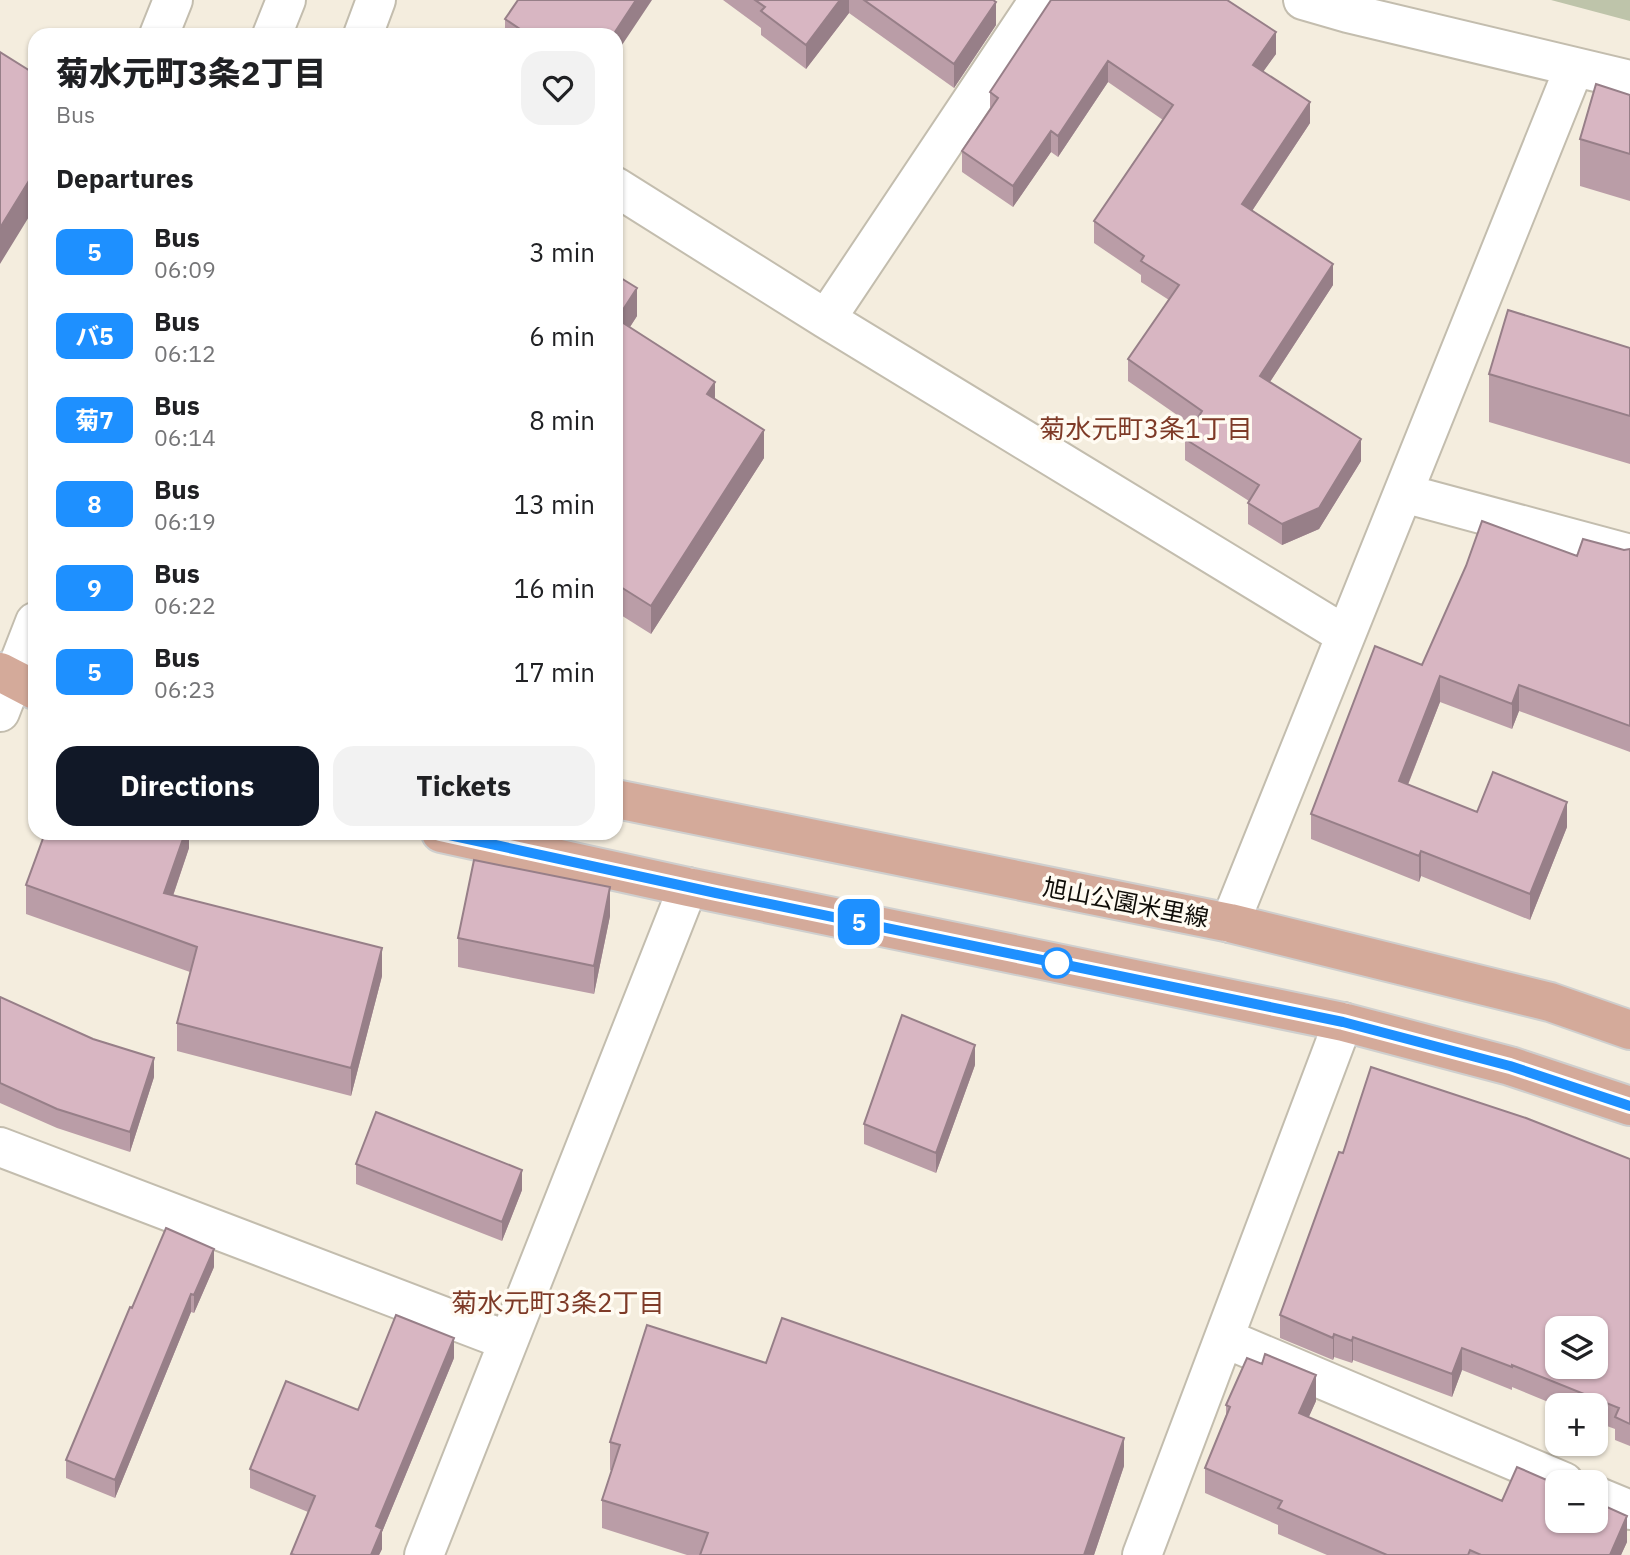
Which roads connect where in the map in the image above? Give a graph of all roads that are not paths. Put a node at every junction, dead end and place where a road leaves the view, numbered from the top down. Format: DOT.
graph roads {
  1 [pos="173,0"];
  2 [pos="286,0"];
  3 [pos="1040,0"];
  4 [pos="1303,0"];
  5 [pos="162,28"];
  6 [pos="275,28"];
  7 [pos="1574,68"];
  8 [pos="1630,80"];
  9 [pos="623,191"];
  10 [pos="826,319"];
  11 [pos="1403,493"];
  12 [pos="1630,554"];
  13 [pos="1345,635"];
  14 [pos="28,651"];
  15 [pos="21,680"];
  16 [pos="0,712"];
  17 [pos="623,800"];
  18 [pos="472,840"];
  19 [pos="688,887"];
  20 [pos="1230,923"];
  21 [pos="1343,1022"];
  22 [pos="1630,1030"];
  23 [pos="1630,1106"];
  24 [pos="0,1147"];
  25 [pos="1224,1338"];
  26 [pos="508,1341"];
  27 [pos="1545,1474"];
  28 [pos="1608,1501"];
  29 [pos="1630,1510"];
  30 [pos="424,1555"];
  31 [pos="1142,1555"];
  1 -- 5 [label="street"];
  2 -- 6 [label="street"];
  3 -- 10 [label="street"];
  4 -- 7 [label="street"];
  7 -- 8 [label="street"];
  7 -- 11 [label="street"];
  9 -- 10 [label="street"];
  10 -- 13 [label="street"];
  11 -- 12 [label="street"];
  11 -- 13 [label="street"];
  13 -- 20 [label="street"];
  14 -- 15 [label="street"];
  15 -- 16 [label="street"];
  17 -- 20 [label="main road, 旭山公園米里線"];
  18 -- 19 [label="main road"];
  19 -- 21 [label="main road"];
  19 -- 26 [label="street"];
  20 -- 22 [label="main road, 旭山公園米里線"];
  21 -- 23 [label="main road"];
  21 -- 25 [label="street"];
  24 -- 26 [label="street"];
  25 -- 27 [label="street"];
  25 -- 31 [label="street"];
  26 -- 30 [label="street"];
  28 -- 29 [label="street"];
}
